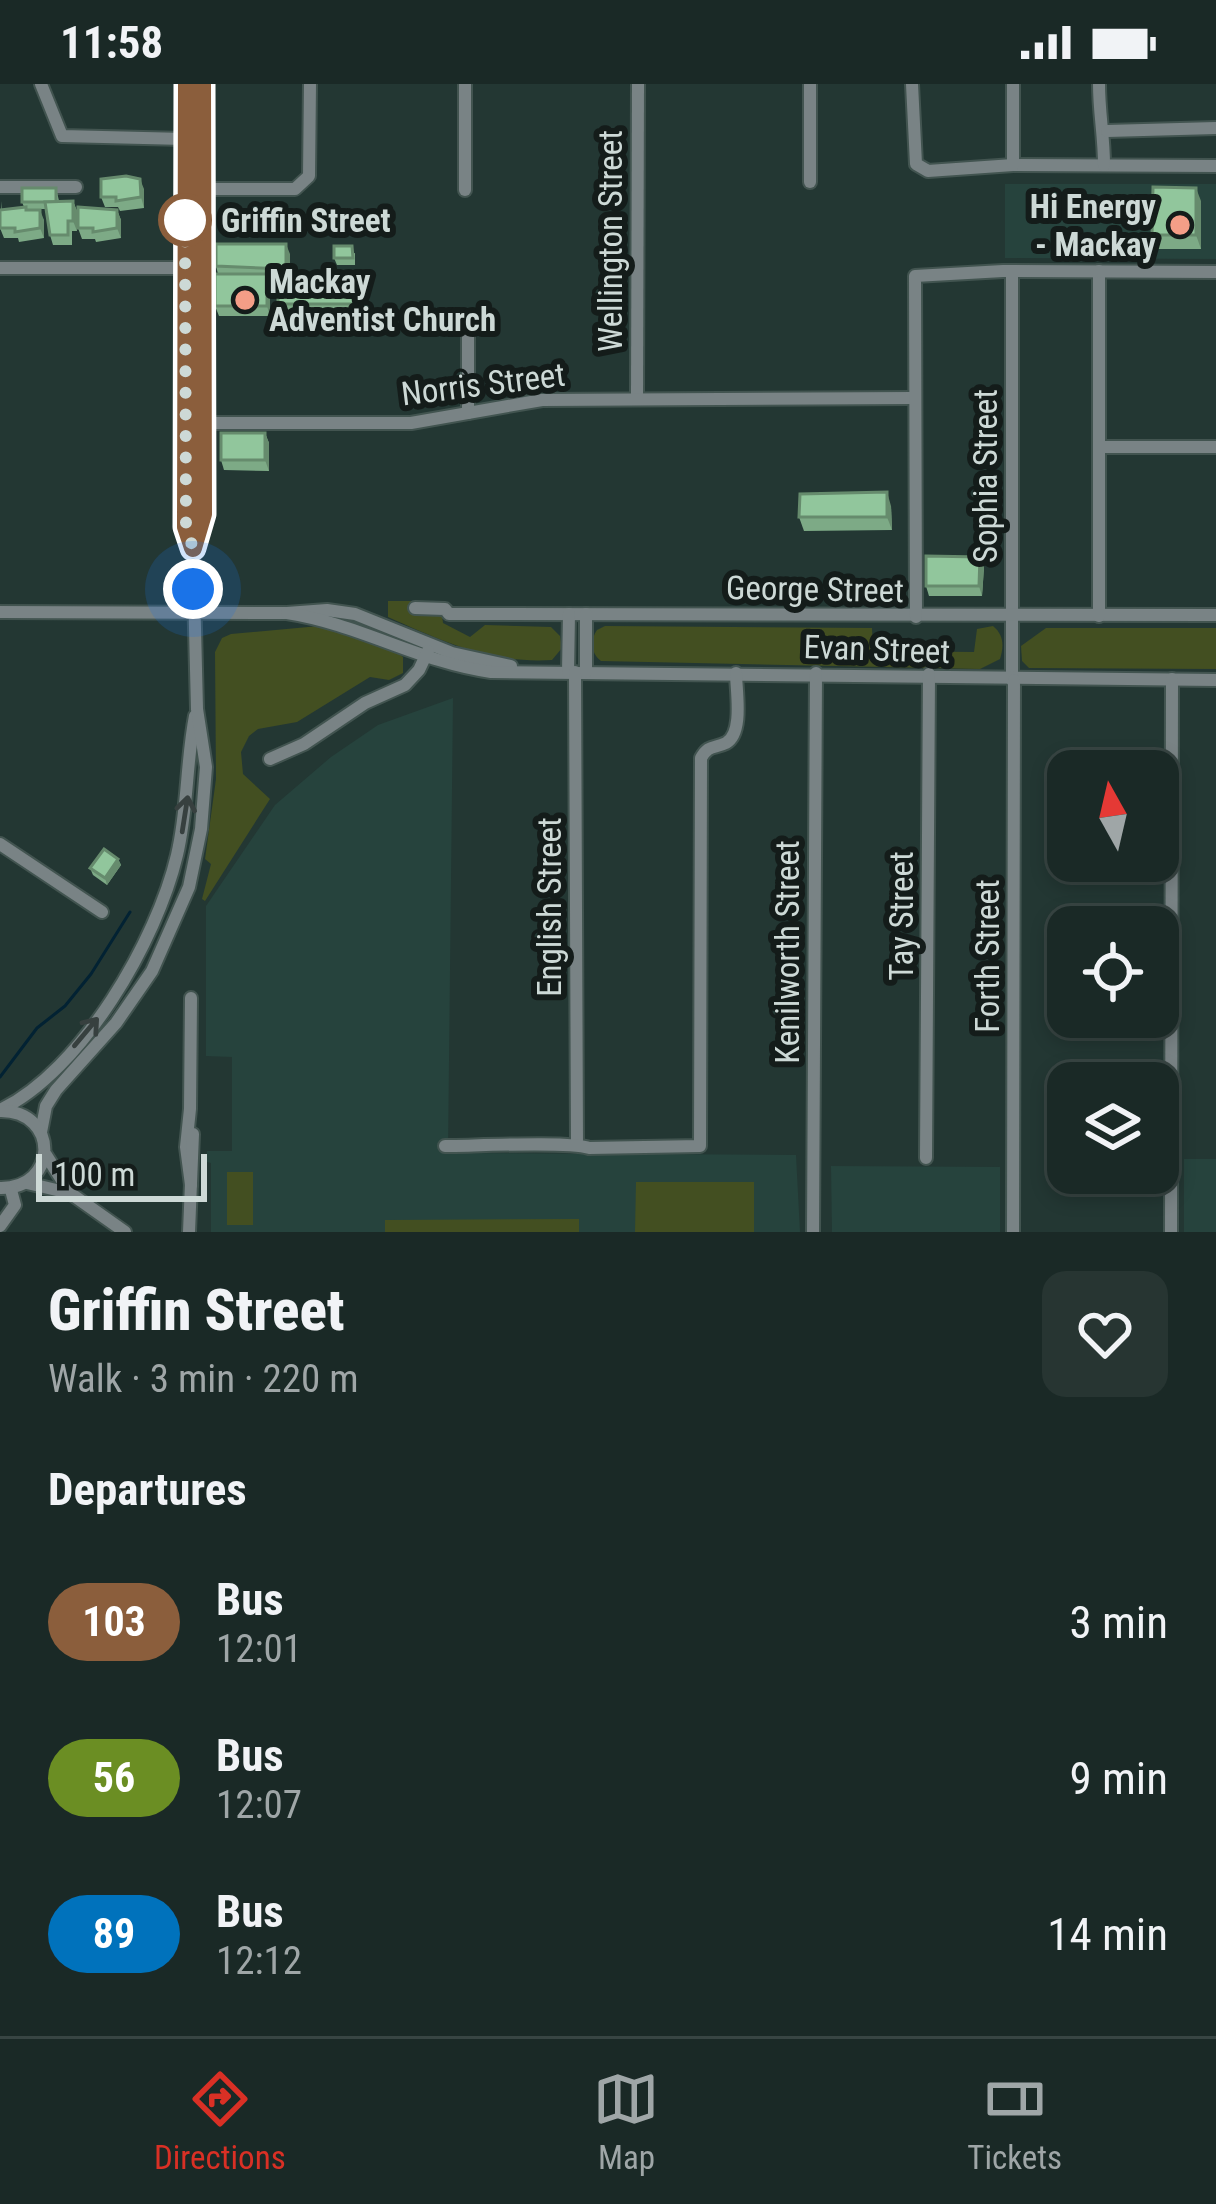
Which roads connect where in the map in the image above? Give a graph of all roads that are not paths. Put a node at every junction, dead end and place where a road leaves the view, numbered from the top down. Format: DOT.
graph roads {
  1 [pos="41,84"];
  2 [pos="187,84"];
  3 [pos="202,84"];
  4 [pos="310,84"];
  5 [pos="465,84"];
  6 [pos="638,84"];
  7 [pos="810,84"];
  8 [pos="912,84"];
  9 [pos="1013,84"];
  10 [pos="1099,84"];
  11 [pos="1216,128"];
  12 [pos="1107,130"];
  13 [pos="185,139"];
  14 [pos="1013,165"];
  15 [pos="1104,166"];
  16 [pos="1216,166"];
  17 [pos="810,182"];
  18 [pos="0,187"];
  19 [pos="76,187"];
  20 [pos="202,189"];
  21 [pos="465,190"];
  22 [pos="0,268"];
  23 [pos="186,268"];
  24 [pos="202,268"];
  25 [pos="1012,271"];
  26 [pos="1099,271"];
  27 [pos="1216,272"];
  28 [pos="468,330"];
  29 [pos="637,398"];
  30 [pos="913,398"];
  31 [pos="468,413"];
  32 [pos="203,422"];
  33 [pos="186,423"];
  34 [pos="1099,447"];
  35 [pos="1216,447"];
  36 [pos="193,548"];
  37 [pos="416,608"];
  38 [pos="0,612"];
  39 [pos="194,613"];
  40 [pos="569,614"];
  41 [pos="586,614"];
  42 [pos="1099,616"];
  43 [pos="1216,616"];
  44 [pos="916,617"];
  45 [pos="1013,617"];
  46 [pos="428,651"];
  47 [pos="576,672"];
  48 [pos="736,673"];
  49 [pos="816,673"];
  50 [pos="929,674"];
  51 [pos="1172,679"];
  52 [pos="1013,680"];
  53 [pos="1216,680"];
  54 [pos="196,709"];
  55 [pos="270,759"];
  56 [pos="0,844"];
  57 [pos="102,912"];
  58 [pos="190,998"];
  59 [pos="0,1111"];
  60 [pos="40,1132"];
  61 [pos="577,1142"];
  62 [pos="445,1146"];
  63 [pos="45,1152"];
  64 [pos="926,1158"];
  65 [pos="11,1189"];
  66 [pos="70,1193"];
  67 [pos="0,1226"];
  68 [pos="125,1232"];
  69 [pos="189,1232"];
  70 [pos="813,1232"];
  71 [pos="1013,1232"];
  72 [pos="1171,1232"];
  1 -- 13 [label="street"];
  2 -- 13 [label="street"];
  3 -- 20 [label="street"];
  4 -- 20 [label="street"];
  5 -- 21 [label="street"];
  6 -- 29 [label="street, Wellington Street"];
  7 -- 17 [label="street"];
  8 -- 14 [label="street"];
  9 -- 14 [label="street"];
  10 -- 12 [label="street"];
  11 -- 12 [label="street"];
  12 -- 15 [label="street"];
  13 -- 23 [label="street"];
  14 -- 15 [label="street"];
  15 -- 16 [label="street"];
  18 -- 19 [label="street"];
  20 -- 24 [label="street"];
  22 -- 23 [label="street"];
  23 -- 24 [label="street"];
  23 -- 33 [label="street"];
  24 -- 32 [label="street"];
  25 -- 26 [label="street"];
  25 -- 30 [label="street"];
  25 -- 45 [label="street, Sophia Street"];
  26 -- 27 [label="street"];
  26 -- 34 [label="street"];
  28 -- 31 [label="street"];
  29 -- 30 [label="street, Norris Street"];
  29 -- 31 [label="street, Norris Street"];
  30 -- 44 [label="street"];
  31 -- 32 [label="street, Norris Street"];
  32 -- 33 [label="street, Norris Street"];
  32 -- 36 [label="street"];
  33 -- 36 [label="street"];
  34 -- 35 [label="street"];
  34 -- 42 [label="street"];
  36 -- 39 [label="street"];
  37 -- 40 [label="street, George Street"];
  38 -- 39 [label="street"];
  39 -- 46 [label="street"];
  39 -- 54 [label="street"];
  40 -- 41 [label="street, George Street"];
  40 -- 47 [label="street"];
  41 -- 44 [label="street, George Street"];
  41 -- 47 [label="street"];
  42 -- 43 [label="street, George Street"];
  42 -- 45 [label="street, George Street"];
  44 -- 45 [label="street, George Street"];
  45 -- 52 [label="street, Sophia Street"];
  46 -- 47 [label="street, Evan Street"];
  46 -- 55 [label="street"];
  47 -- 48 [label="street, Evan Street"];
  47 -- 61 [label="street, English Street"];
  48 -- 49 [label="street, Evan Street"];
  48 -- 61 [label="street"];
  49 -- 50 [label="street, Evan Street"];
  49 -- 70 [label="street, Kenilworth Street"];
  50 -- 52 [label="street, Evan Street"];
  50 -- 64 [label="street, Tay Street"];
  51 -- 52 [label="street, Evan Street"];
  51 -- 53 [label="street, Evan Street"];
  51 -- 72 [label="street"];
  52 -- 71 [label="street, Forth Street"];
  59 -- 54 [label="street, one-way"];
  54 -- 60 [label="street"];
  56 -- 57 [label="street"];
  58 -- 69 [label="street"];
  59 -- 60 [label="street"];
  60 -- 63 [label="street"];
  61 -- 62 [label="street"];
  63 -- 65 [label="street"];
  63 -- 66 [label="street"];
  65 -- 66 [label="street"];
  65 -- 67 [label="street"];
  66 -- 68 [label="street"];
}
